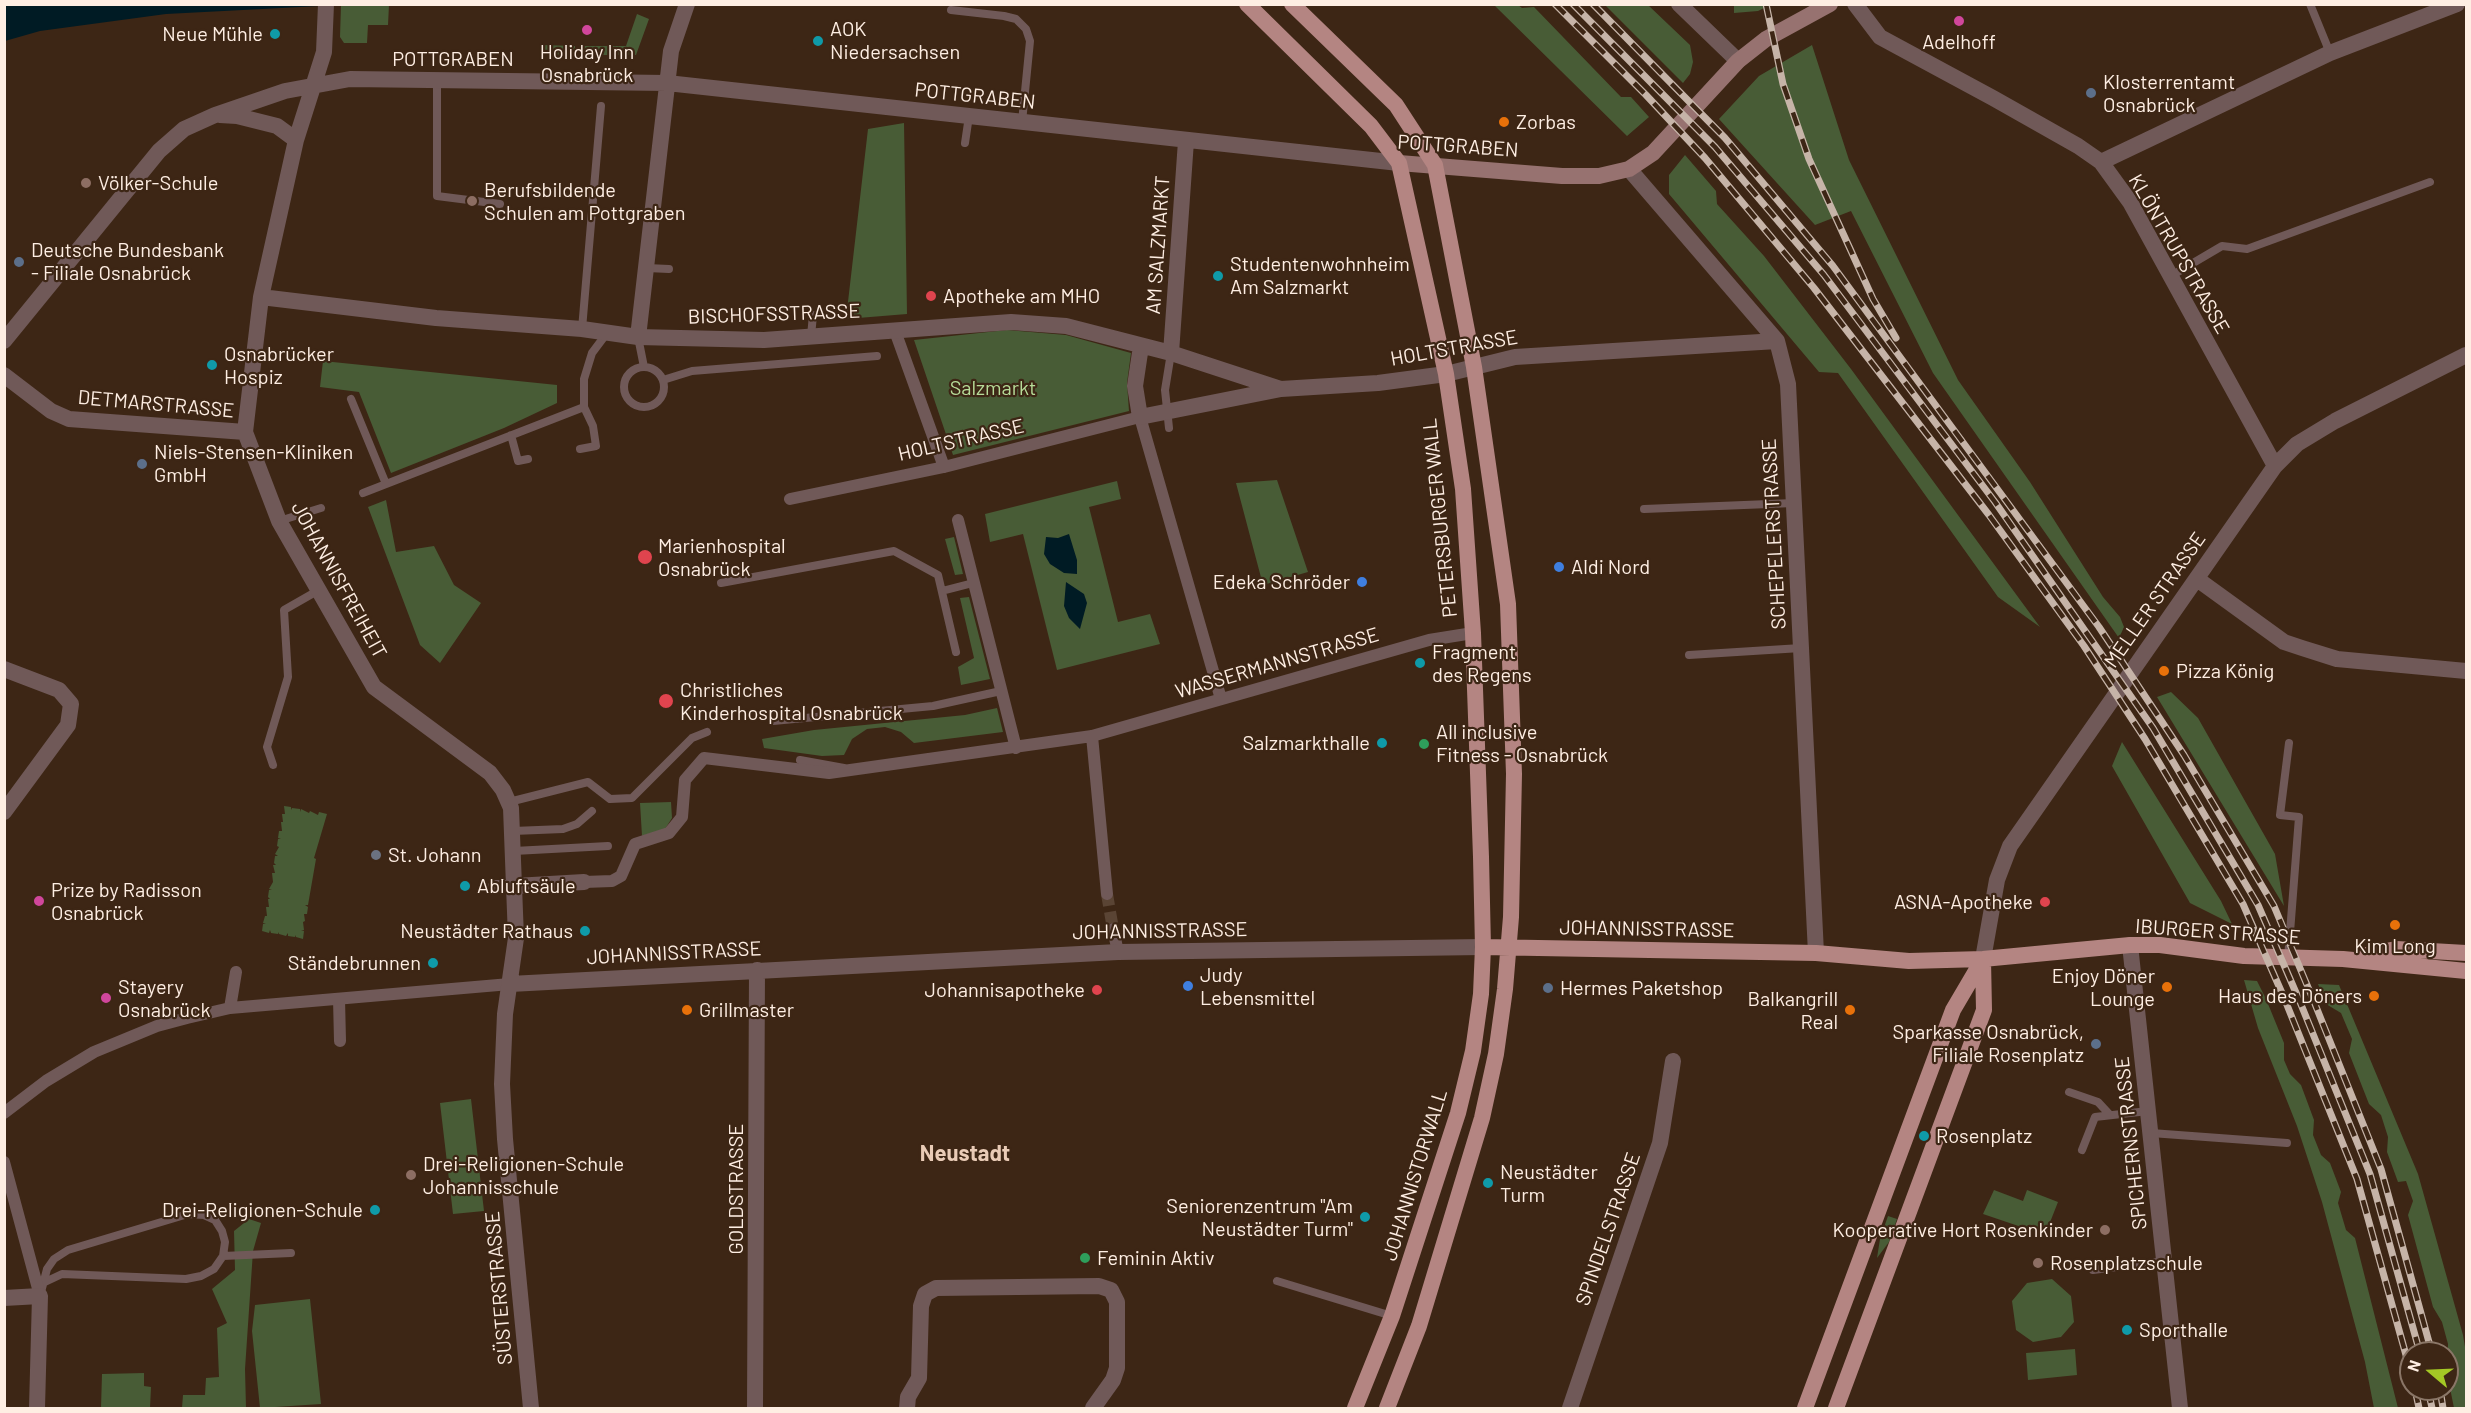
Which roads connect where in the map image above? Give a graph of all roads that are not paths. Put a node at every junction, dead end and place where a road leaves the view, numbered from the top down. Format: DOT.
graph roads {
  1 [pos="687,4"];
  2 [pos="1247,4"];
  3 [pos="1292,4"];
  4 [pos="1679,4"];
  5 [pos="1830,4"];
  6 [pos="1856,4"];
  7 [pos="2310,4"];
  8 [pos="2457,4"];
  9 [pos="326,5"];
  10 [pos="951,10"];
  11 [pos="2330,53"];
  12 [pos="1738,61"];
  13 [pos="437,80"];
  14 [pos="668,83"];
  15 [pos="316,85"];
  16 [pos="601,106"];
  17 [pos="215,115"];
  18 [pos="969,116"];
  19 [pos="1022,122"];
  20 [pos="297,140"];
  21 [pos="1186,141"];
  22 [pos="965,143"];
  23 [pos="2100,162"];
  24 [pos="1399,163"];
  25 [pos="1434,165"];
  26 [pos="1629,169"];
  27 [pos="2430,182"];
  28 [pos="500,204"];
  29 [pos="648,268"];
  30 [pos="669,269"];
  31 [pos="2171,276"];
  32 [pos="261,297"];
  33 [pos="813,315"];
  34 [pos="582,329"];
  35 [pos="895,331"];
  36 [pos="607,333"];
  37 [pos="811,336"];
  38 [pos="638,337"];
  39 [pos="4,341"];
  40 [pos="1777,341"];
  41 [pos="1141,346"];
  42 [pos="1172,353"];
  43 [pos="2466,355"];
  44 [pos="877,356"];
  45 [pos="644,366"];
  46 [pos="1474,367"];
  47 [pos="1446,374"];
  48 [pos="4,375"];
  49 [pos="663,380"];
  50 [pos="1281,389"];
  51 [pos="351,399"];
  52 [pos="585,407"];
  53 [pos="1168,409"];
  54 [pos="1140,417"];
  55 [pos="1169,428"];
  56 [pos="245,432"];
  57 [pos="511,435"];
  58 [pos="580,449"];
  59 [pos="528,459"];
  60 [pos="2276,466"];
  61 [pos="944,467"];
  62 [pos="386,484"];
  63 [pos="363,493"];
  64 [pos="790,499"];
  65 [pos="1794,503"];
  66 [pos="321,508"];
  67 [pos="1644,510"];
  68 [pos="958,520"];
  69 [pos="279,521"];
  70 [pos="2197,579"];
  71 [pos="721,582"];
  72 [pos="973,584"];
  73 [pos="319,590"];
  74 [pos="942,591"];
  75 [pos="1473,633"];
  76 [pos="1801,648"];
  77 [pos="956,652"];
  78 [pos="1689,655"];
  79 [pos="4,669"];
  80 [pos="2466,671"];
  81 [pos="1001,691"];
  82 [pos="1221,699"];
  83 [pos="773,721"];
  84 [pos="707,732"];
  85 [pos="1092,736"];
  86 [pos="2289,743"];
  87 [pos="1016,748"];
  88 [pos="800,760"];
  89 [pos="273,765"];
  90 [pos="854,770"];
  91 [pos="509,802"];
  92 [pos="592,811"];
  93 [pos="4,812"];
  94 [pos="513,831"];
  95 [pos="608,846"];
  96 [pos="514,851"];
  97 [pos="585,882"];
  98 [pos="494,886"];
  99 [pos="515,886"];
  100 [pos="1107,894"];
  101 [pos="1113,929"];
  102 [pos="2130,945"];
  103 [pos="1483,947"];
  104 [pos="1509,947"];
  105 [pos="1118,951"];
  106 [pos="1815,953"];
  107 [pos="2466,953"];
  108 [pos="2288,958"];
  109 [pos="2343,959"];
  110 [pos="1983,960"];
  111 [pos="758,970"];
  112 [pos="2466,971"];
  113 [pos="236,972"];
  114 [pos="510,984"];
  115 [pos="339,999"];
  116 [pos="230,1008"];
  117 [pos="340,1041"];
  118 [pos="1673,1061"];
  119 [pos="2069,1092"];
  120 [pos="2149,1111"];
  121 [pos="4,1113"];
  122 [pos="2110,1115"];
  123 [pos="2151,1132"];
  124 [pos="2287,1143"];
  125 [pos="2082,1150"];
  126 [pos="4,1162"];
  127 [pos="291,1253"];
  128 [pos="223,1256"];
  129 [pos="2165,1261"];
  130 [pos="2092,1270"];
  131 [pos="1277,1281"];
  132 [pos="43,1289"];
  133 [pos="4,1298"];
  134 [pos="1392,1316"];
  135 [pos="37,1408"];
  136 [pos="531,1408"];
  137 [pos="756,1408"];
  138 [pos="908,1408"];
  139 [pos="1093,1408"];
  140 [pos="1355,1408"];
  141 [pos="1387,1408"];
  142 [pos="1570,1408"];
  143 [pos="1805,1408"];
  144 [pos="1836,1408"];
  145 [pos="2181,1408"];
  1 -- 14 [label="street"];
  2 -- 24 [label="main road"];
  3 -- 25 [label="main road"];
  4 -- 12 [label="street"];
  5 -- 12 [label="main road"];
  6 -- 23 [label="street, KLÖNTRUPSTRASSE"];
  7 -- 11 [label="lane"];
  8 -- 11 [label="street"];
  9 -- 15 [label="street, JOHANNISFREIHEIT"];
  10 -- 19 [label="lane"];
  11 -- 23 [label="street"];
  12 -- 26 [label="main road"];
  13 -- 14 [label="street, POTTGRABEN"];
  13 -- 15 [label="street, POTTGRABEN"];
  13 -- 28 [label="lane"];
  14 -- 18 [label="street, POTTGRABEN"];
  14 -- 29 [label="street"];
  15 -- 17 [label="street, POTTGRABEN"];
  15 -- 20 [label="street, JOHANNISFREIHEIT"];
  16 -- 34 [label="lane"];
  17 -- 20 [label="street"];
  17 -- 39 [label="street, POTTGRABEN"];
  18 -- 19 [label="street, POTTGRABEN"];
  18 -- 22 [label="lane"];
  19 -- 21 [label="street, POTTGRABEN"];
  20 -- 32 [label="street, JOHANNISFREIHEIT"];
  21 -- 24 [label="street, POTTGRABEN"];
  21 -- 42 [label="street, AM SALZMARKT"];
  23 -- 31 [label="street, KLÖNTRUPSTRASSE"];
  24 -- 25 [label="main road, POTTGRABEN"];
  24 -- 47 [label="main road, PETERSBURGER WALL"];
  25 -- 26 [label="main road, POTTGRABEN"];
  25 -- 46 [label="main road"];
  26 -- 40 [label="street, SCHEPELERSTRASSE"];
  27 -- 31 [label="lane"];
  29 -- 30 [label="lane"];
  29 -- 38 [label="street"];
  31 -- 60 [label="street, KLÖNTRUPSTRASSE"];
  32 -- 34 [label="street, BISCHOFSSTRASSE"];
  32 -- 56 [label="street, JOHANNISFREIHEIT"];
  33 -- 37 [label="lane"];
  34 -- 36 [label="street, BISCHOFSSTRASSE"];
  35 -- 37 [label="street, BISCHOFSSTRASSE"];
  35 -- 41 [label="street, BISCHOFSSTRASSE"];
  35 -- 61 [label="street"];
  36 -- 38 [label="street, BISCHOFSSTRASSE"];
  36 -- 52 [label="lane"];
  37 -- 38 [label="street, BISCHOFSSTRASSE"];
  38 -- 45 [label="lane"];
  40 -- 46 [label="street, HOLTSTRASSE"];
  40 -- 65 [label="street, SCHEPELERSTRASSE"];
  41 -- 42 [label="street, BISCHOFSSTRASSE"];
  41 -- 54 [label="street"];
  42 -- 50 [label="street, BISCHOFSSTRASSE"];
  42 -- 53 [label="lane"];
  43 -- 60 [label="street, MELLER STRASSE"];
  44 -- 49 [label="lane"];
  45 -- 49 [label="lane"];
  45 -- 49 [label="lane"];
  46 -- 47 [label="street, HOLTSTRASSE"];
  46 -- 104 [label="main road"];
  47 -- 50 [label="street, HOLTSTRASSE"];
  47 -- 75 [label="main road, PETERSBURGER WALL"];
  48 -- 56 [label="street, DETMARSTRASSE"];
  50 -- 53 [label="street, HOLTSTRASSE"];
  51 -- 62 [label="lane"];
  52 -- 57 [label="lane"];
  52 -- 58 [label="lane"];
  53 -- 54 [label="street, HOLTSTRASSE"];
  53 -- 55 [label="lane"];
  54 -- 61 [label="street, HOLTSTRASSE"];
  54 -- 82 [label="street"];
  56 -- 69 [label="street, JOHANNISFREIHEIT"];
  57 -- 59 [label="lane"];
  57 -- 62 [label="lane"];
  60 -- 70 [label="street, MELLER STRASSE"];
  61 -- 64 [label="street, HOLTSTRASSE"];
  62 -- 63 [label="lane"];
  65 -- 67 [label="lane"];
  65 -- 76 [label="street, SCHEPELERSTRASSE"];
  66 -- 69 [label="lane"];
  68 -- 72 [label="street"];
  69 -- 73 [label="street, JOHANNISFREIHEIT"];
  70 -- 80 [label="street"];
  70 -- 110 [label="street, MELLER STRASSE"];
  71 -- 74 [label="lane"];
  72 -- 74 [label="lane"];
  72 -- 81 [label="street"];
  73 -- 89 [label="lane"];
  73 -- 91 [label="street, JOHANNISFREIHEIT"];
  74 -- 77 [label="lane"];
  75 -- 82 [label="street, WASSERMANNSTRASSE"];
  75 -- 103 [label="main road, PETERSBURGER WALL"];
  76 -- 78 [label="lane"];
  76 -- 106 [label="street, SCHEPELERSTRASSE"];
  79 -- 93 [label="street"];
  81 -- 83 [label="lane"];
  81 -- 87 [label="street"];
  82 -- 85 [label="street, WASSERMANNSTRASSE"];
  84 -- 91 [label="lane"];
  85 -- 87 [label="street, WASSERMANNSTRASSE"];
  85 -- 100 [label="street"];
  86 -- 108 [label="lane"];
  87 -- 90 [label="street, WASSERMANNSTRASSE"];
  88 -- 90 [label="lane"];
  90 -- 97 [label="street, WASSERMANNSTRASSE"];
  91 -- 94 [label="street, JOHANNISFREIHEIT"];
  92 -- 94 [label="lane"];
  94 -- 96 [label="street, JOHANNISFREIHEIT"];
  95 -- 96 [label="lane"];
  96 -- 99 [label="street, JOHANNISFREIHEIT"];
  97 -- 99 [label="street"];
  98 -- 99 [label="street"];
  99 -- 114 [label="street, JOHANNISFREIHEIT"];
  101 -- 105 [label="street"];
  102 -- 108 [label="main road, IBURGER STRASSE"];
  102 -- 110 [label="main road, IBURGER STRASSE"];
  102 -- 120 [label="street, SPICHERNSTRASSE"];
  103 -- 104 [label="main road, JOHANNISSTRASSE"];
  103 -- 105 [label="street, JOHANNISSTRASSE"];
  103 -- 134 [label="main road, JOHANNISTORWALL"];
  104 -- 106 [label="main road, JOHANNISSTRASSE"];
  104 -- 141 [label="main road"];
  105 -- 111 [label="street, JOHANNISSTRASSE"];
  106 -- 110 [label="main road, JOHANNISSTRASSE"];
  107 -- 109 [label="main road, IBURGER STRASSE"];
  108 -- 109 [label="main road, IBURGER STRASSE"];
  109 -- 112 [label="main road, IBURGER STRASSE"];
  110 -- 143 [label="main road"];
  110 -- 144 [label="main road"];
  111 -- 114 [label="street, JOHANNISSTRASSE"];
  111 -- 137 [label="street, GOLDSTRASSE"];
  113 -- 116 [label="street"];
  114 -- 115 [label="street, JOHANNISSTRASSE"];
  114 -- 136 [label="street, SÜSTERSTRASSE"];
  115 -- 116 [label="street, JOHANNISSTRASSE"];
  115 -- 117 [label="street"];
  116 -- 121 [label="street, JOHANNISSTRASSE"];
  118 -- 142 [label="street, SPINDELSTRASSE"];
  119 -- 122 [label="lane"];
  120 -- 122 [label="lane"];
  120 -- 123 [label="street, SPICHERNSTRASSE"];
  122 -- 125 [label="lane"];
  123 -- 124 [label="lane"];
  123 -- 129 [label="street, SPICHERNSTRASSE"];
  126 -- 132 [label="street"];
  127 -- 128 [label="lane"];
  128 -- 132 [label="lane"];
  128 -- 132 [label="lane"];
  129 -- 130 [label="lane"];
  129 -- 145 [label="street, SPICHERNSTRASSE"];
  131 -- 134 [label="lane"];
  132 -- 133 [label="street"];
  132 -- 135 [label="street"];
  134 -- 140 [label="main road, JOHANNISTORWALL"];
  138 -- 139 [label="street"];
}
